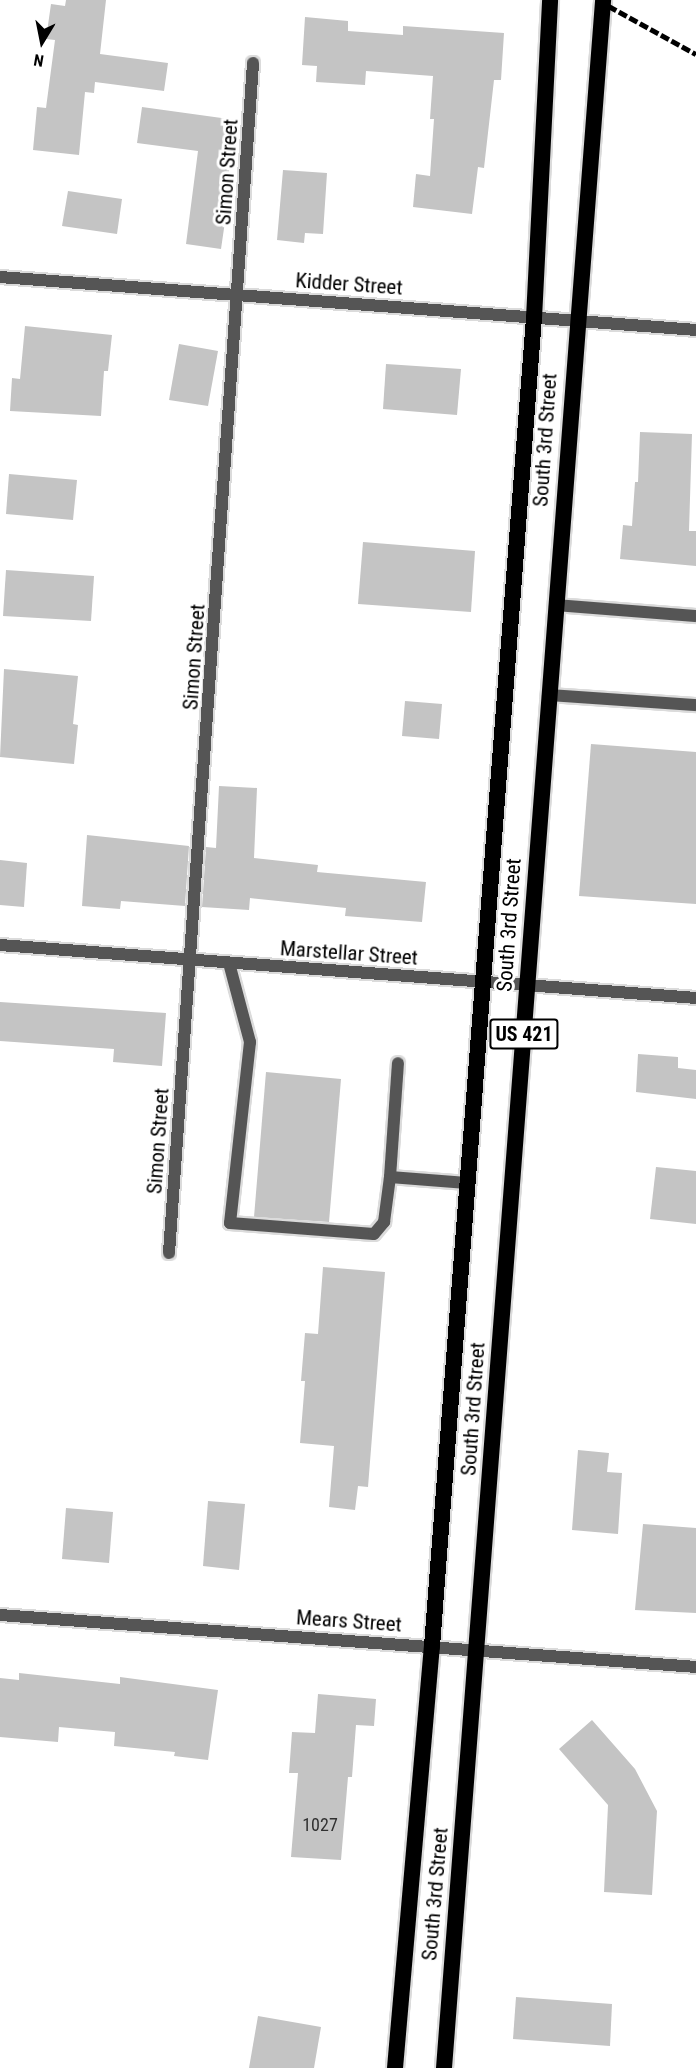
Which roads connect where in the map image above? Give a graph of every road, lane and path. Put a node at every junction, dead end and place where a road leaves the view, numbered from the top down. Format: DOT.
graph roads {
  1 [pos="550,0"];
  2 [pos="603,0"];
  3 [pos="253,63"];
  4 [pos="0,277"];
  5 [pos="238,295"];
  6 [pos="534,318"];
  7 [pos="576,321"];
  8 [pos="696,330"];
  9 [pos="555,605"];
  10 [pos="696,616"];
  11 [pos="548,695"];
  12 [pos="696,705"];
  13 [pos="0,945"];
  14 [pos="192,960"];
  15 [pos="229,963"];
  16 [pos="483,982"];
  17 [pos="528,985"];
  18 [pos="696,998"];
  19 [pos="398,1063"];
  20 [pos="390,1177"];
  21 [pos="467,1183"];
  22 [pos="169,1253"];
  23 [pos="0,1615"];
  24 [pos="432,1646"];
  25 [pos="477,1650"];
  26 [pos="696,1667"];
  27 [pos="395,2068"];
  28 [pos="444,2068"];
  1 -- 6 [label="highway, South 3rd Street / US 421"];
  2 -- 7 [label="highway, South 3rd Street / US 421"];
  3 -- 5 [label="street, Simon Street"];
  4 -- 5 [label="street, Kidder Street"];
  5 -- 6 [label="street, Kidder Street"];
  5 -- 14 [label="street, Simon Street"];
  6 -- 7 [label="street, Kidder Street"];
  6 -- 16 [label="highway, South 3rd Street / US 421"];
  7 -- 8 [label="street, Kidder Street"];
  7 -- 9 [label="highway, South 3rd Street / US 421"];
  9 -- 10 [label="street"];
  9 -- 11 [label="highway, South 3rd Street / US 421"];
  11 -- 12 [label="street"];
  11 -- 17 [label="highway, South 3rd Street / US 421"];
  13 -- 14 [label="street, Marstellar Street"];
  14 -- 15 [label="street, Marstellar Street"];
  14 -- 22 [label="street, Simon Street"];
  15 -- 16 [label="street, Marstellar Street"];
  15 -- 20 [label="street"];
  16 -- 17 [label="street, Marstellar Street"];
  16 -- 21 [label="highway, South 3rd Street / US 421"];
  17 -- 18 [label="street, Marstellar Street"];
  17 -- 25 [label="highway, South 3rd Street / US 421"];
  19 -- 20 [label="street"];
  20 -- 21 [label="street"];
  21 -- 24 [label="highway, South 3rd Street / US 421"];
  23 -- 24 [label="street, Mears Street"];
  24 -- 25 [label="street, Mears Street"];
  24 -- 27 [label="highway, South 3rd Street / US 421"];
  25 -- 26 [label="street, Mears Street"];
  25 -- 28 [label="highway, South 3rd Street / US 421"];
}
